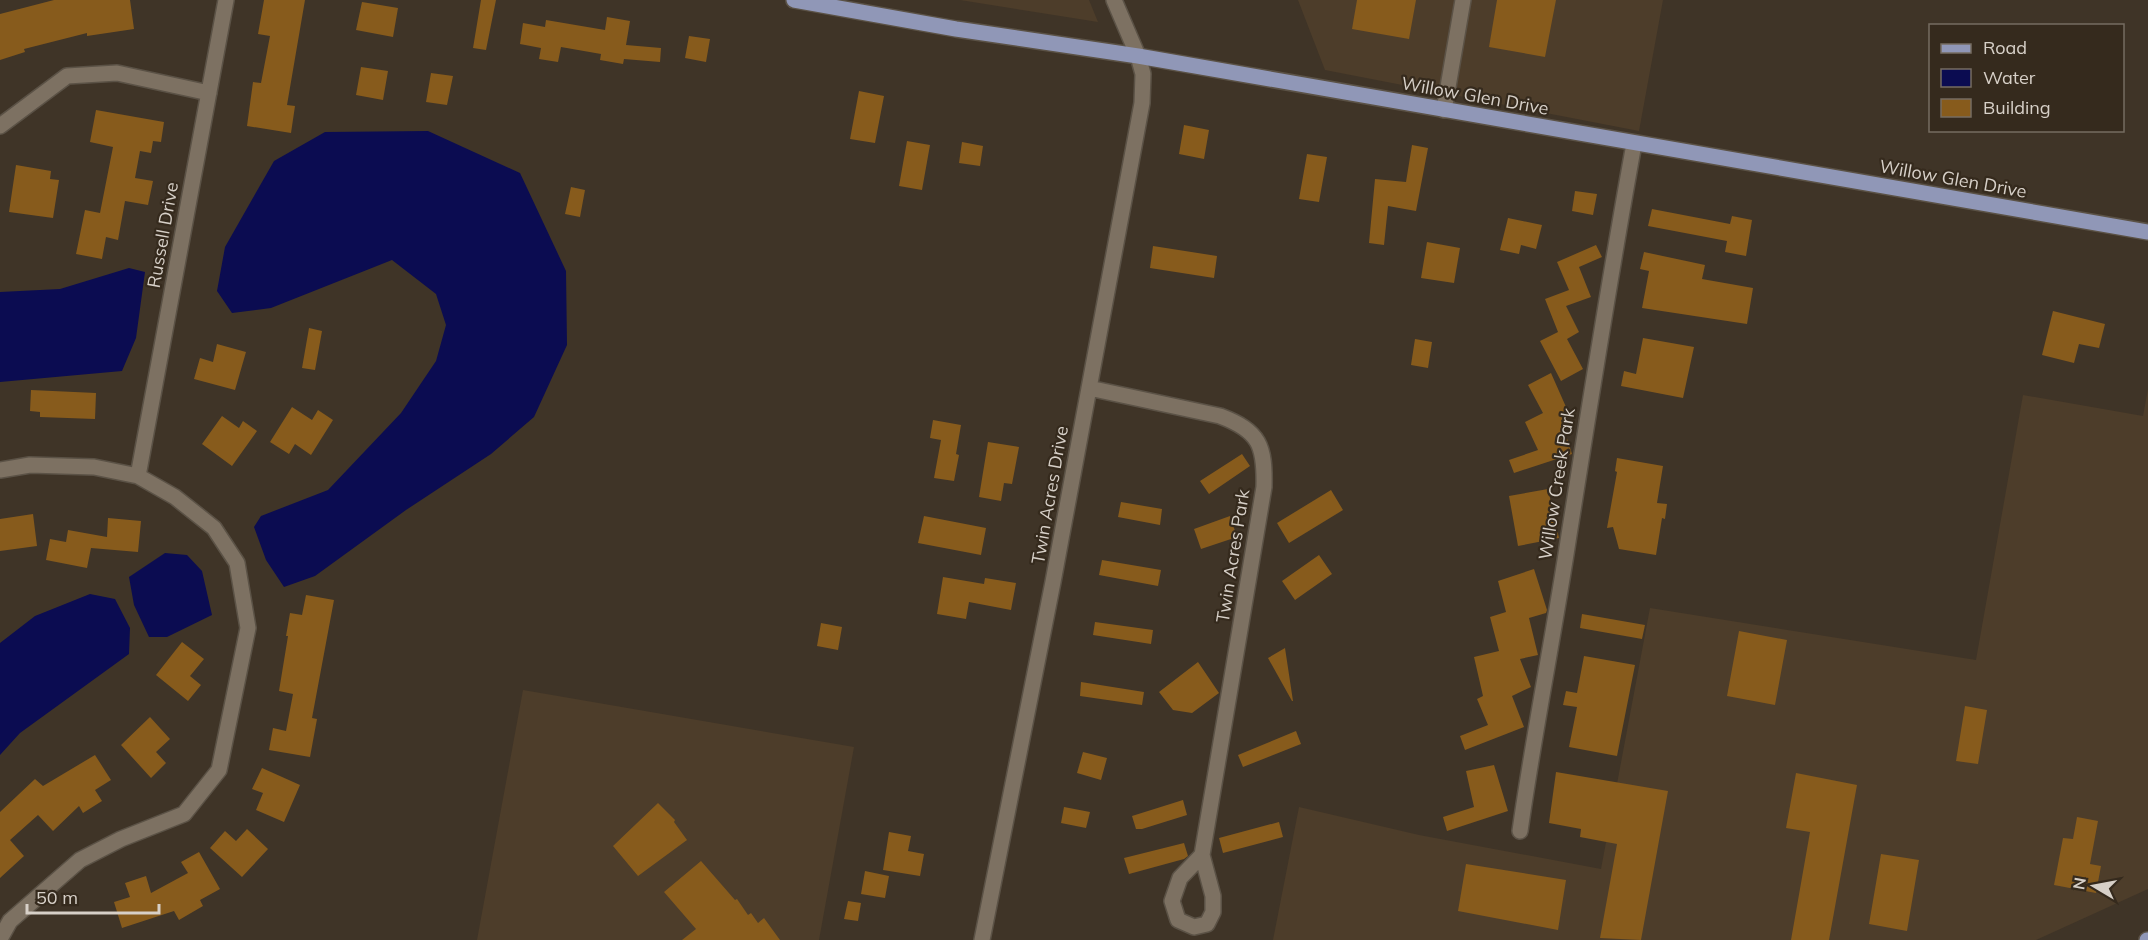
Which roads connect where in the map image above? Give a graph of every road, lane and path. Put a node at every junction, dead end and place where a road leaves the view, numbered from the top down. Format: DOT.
graph roads {
  1 [pos="226,0"];
  2 [pos="794,0"];
  3 [pos="1114,0"];
  4 [pos="1463,0"];
  5 [pos="1138,56"];
  6 [pos="209,93"];
  7 [pos="1444,110"];
  8 [pos="0,126"];
  9 [pos="1634,144"];
  10 [pos="2148,232"];
  11 [pos="1089,388"];
  12 [pos="0,470"];
  13 [pos="138,476"];
  14 [pos="1520,831"];
  15 [pos="1202,855"];
  16 [pos="0,939"];
  17 [pos="982,940"];
  1 -- 6 [label="street, Russell Drive"];
  2 -- 5 [label="main road, Willow Glen Drive"];
  3 -- 5 [label="street, Twin Acres Drive"];
  4 -- 7 [label="street"];
  5 -- 7 [label="main road, Willow Glen Drive"];
  5 -- 11 [label="street, Twin Acres Drive"];
  6 -- 8 [label="street"];
  6 -- 13 [label="street, Russell Drive"];
  7 -- 9 [label="main road, Willow Glen Drive"];
  9 -- 10 [label="main road, Willow Glen Drive"];
  9 -- 14 [label="street, Willow Creek Park"];
  11 -- 15 [label="street, Twin Acres Park"];
  11 -- 17 [label="street, Twin Acres Drive"];
  12 -- 13 [label="street"];
  13 -- 16 [label="street"];
}
